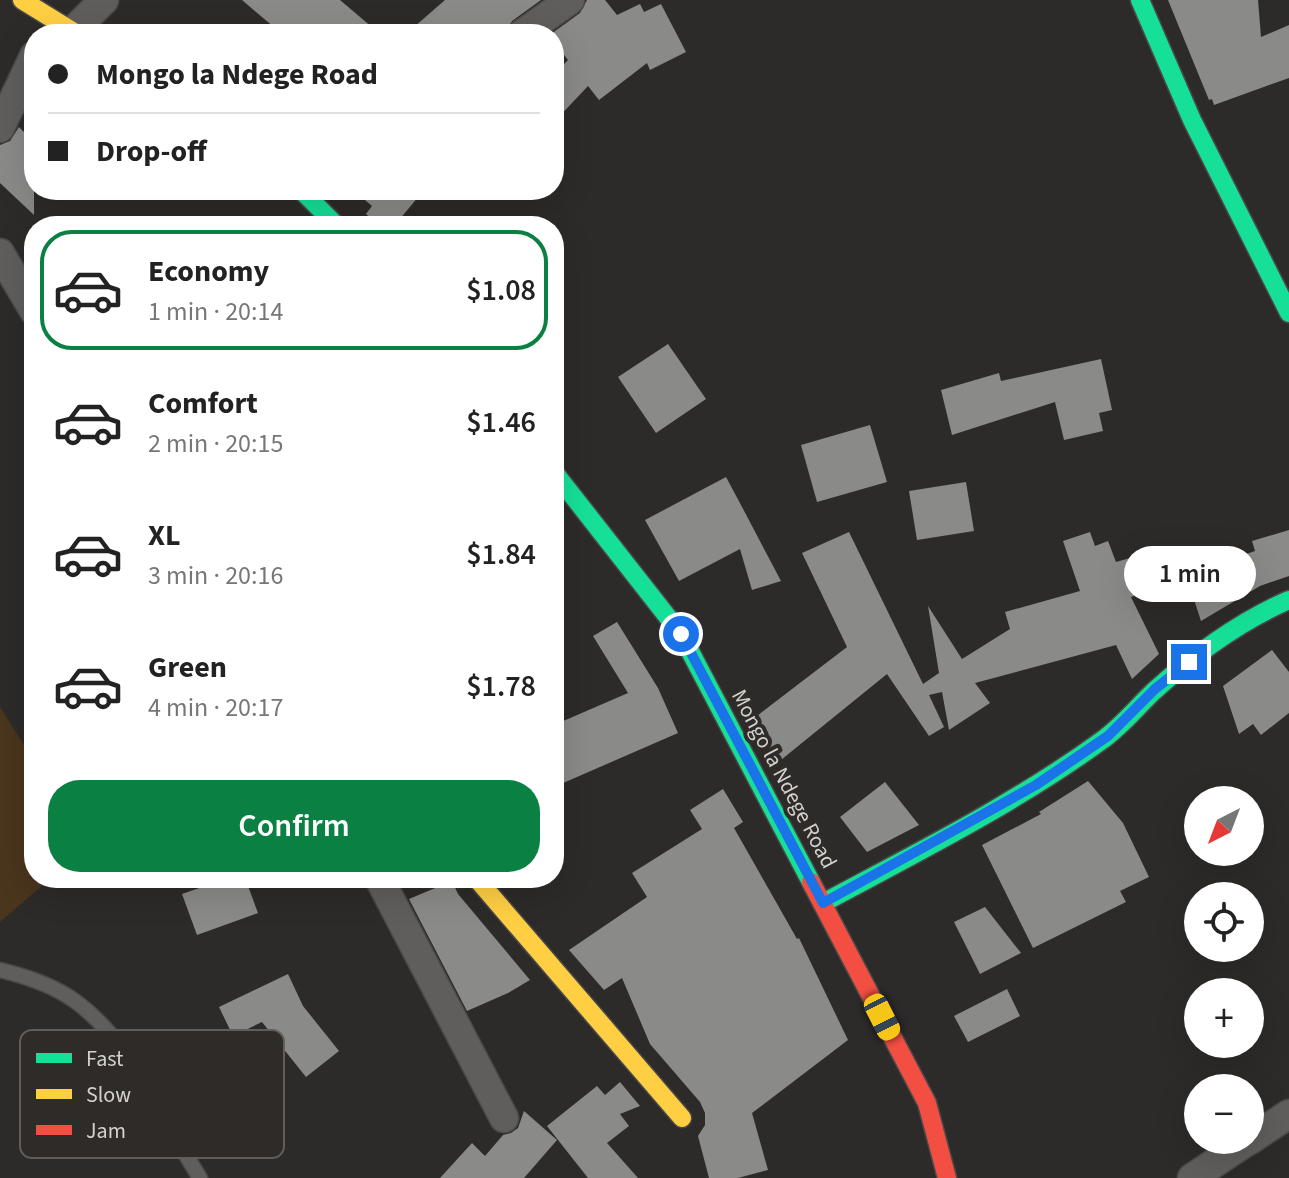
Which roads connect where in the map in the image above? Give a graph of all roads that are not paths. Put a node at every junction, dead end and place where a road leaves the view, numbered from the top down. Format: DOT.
graph roads {
  1 [pos="22,0"];
  2 [pos="104,0"];
  3 [pos="570,0"];
  4 [pos="1140,0"];
  5 [pos="53,24"];
  6 [pos="70,24"];
  7 [pos="536,24"];
  8 [pos="24,77"];
  9 [pos="0,128"];
  10 [pos="316,200"];
  11 [pos="329,216"];
  12 [pos="0,253"];
  13 [pos="24,294"];
  14 [pos="1289,313"];
  15 [pos="564,485"];
  16 [pos="1289,600"];
  17 [pos="384,888"];
  18 [pos="485,888"];
  19 [pos="823,903"];
  20 [pos="0,970"];
  21 [pos="107,1030"];
  22 [pos="1289,1114"];
  23 [pos="504,1118"];
  24 [pos="682,1118"];
  25 [pos="1264,1131"];
  26 [pos="1229,1154"];
  27 [pos="188,1158"];
  28 [pos="200,1178"];
  29 [pos="947,1178"];
  30 [pos="1192,1178"];
  1 -- 5 [label="street"];
  2 -- 6 [label="street"];
  3 -- 7 [label="street"];
  4 -- 14 [label="street"];
  8 -- 9 [label="street"];
  10 -- 11 [label="street"];
  12 -- 13 [label="street"];
  15 -- 19 [label="street, Mongo la Ndege Road"];
  16 -- 19 [label="street"];
  17 -- 23 [label="street"];
  18 -- 24 [label="street"];
  19 -- 29 [label="street, Mongo la Ndege Road"];
  20 -- 21 [label="lane"];
  22 -- 25 [label="street"];
  26 -- 30 [label="street"];
  27 -- 28 [label="lane"];
}
